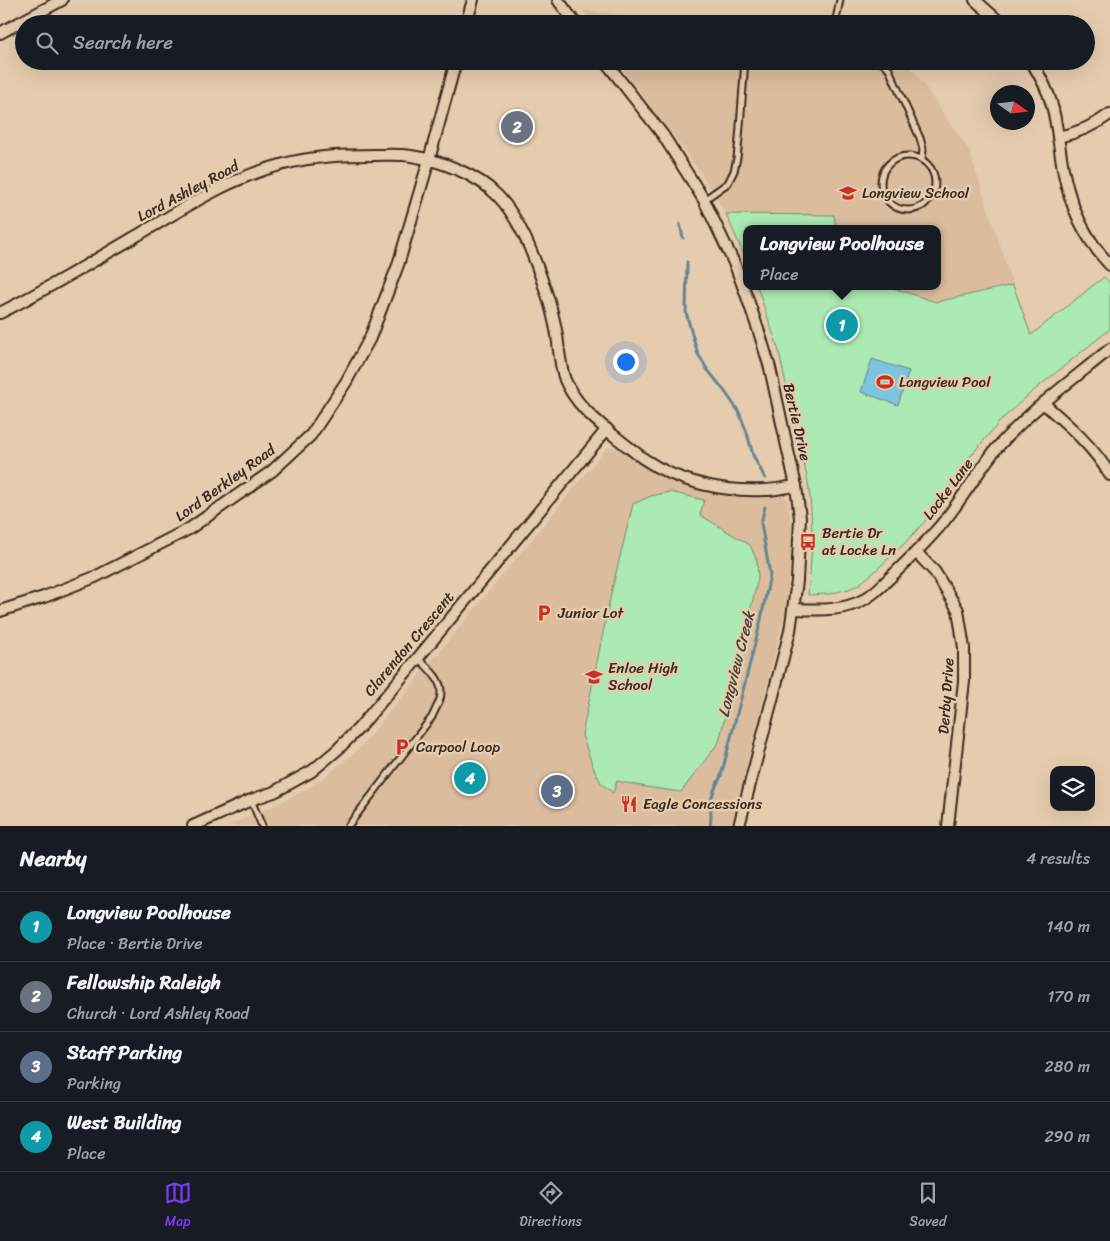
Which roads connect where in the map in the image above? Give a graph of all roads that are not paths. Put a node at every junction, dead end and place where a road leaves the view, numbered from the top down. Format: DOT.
graph roads {
  1 [pos="62,0"];
  2 [pos="473,0"];
  3 [pos="558,0"];
  4 [pos="840,0"];
  5 [pos="975,0"];
  6 [pos="34,15"];
  7 [pos="469,15"];
  8 [pos="569,15"];
  9 [pos="837,15"];
  10 [pos="992,15"];
  11 [pos="15,25"];
  12 [pos="0,33"];
  13 [pos="454,70"];
  14 [pos="612,70"];
  15 [pos="744,70"];
  16 [pos="889,70"];
  17 [pos="1036,70"];
  18 [pos="1110,114"];
  19 [pos="1058,136"];
  20 [pos="430,160"];
  21 [pos="922,160"];
  22 [pos="704,200"];
  23 [pos="1110,265"];
  24 [pos="743,286"];
  25 [pos="744,290"];
  26 [pos="0,313"];
  27 [pos="1110,349"];
  28 [pos="1043,403"];
  29 [pos="606,429"];
  30 [pos="1110,475"];
  31 [pos="796,486"];
  32 [pos="916,552"];
  33 [pos="794,610"];
  34 [pos="0,611"];
  35 [pos="418,658"];
  36 [pos="251,800"];
  37 [pos="194,826"];
  38 [pos="262,826"];
  39 [pos="348,826"];
  40 [pos="739,826"];
  41 [pos="948,826"];
  1 -- 6 [label="street"];
  2 -- 7 [label="street"];
  3 -- 8 [label="street"];
  4 -- 9 [label="lane"];
  5 -- 10 [label="street"];
  11 -- 12 [label="street"];
  13 -- 20 [label="street, Lord Berkley Road"];
  14 -- 22 [label="street, Bertie Drive"];
  15 -- 22 [label="lane"];
  16 -- 21 [label="lane"];
  17 -- 19 [label="street"];
  18 -- 19 [label="street"];
  19 -- 23 [label="street"];
  20 -- 26 [label="street, Lord Ashley Road"];
  20 -- 29 [label="street, Lord Ashley Road"];
  20 -- 34 [label="street, Lord Berkley Road"];
  21 -- 21 [label="lane"];
  22 -- 24 [label="street, Bertie Drive"];
  25 -- 31 [label="street, Bertie Drive"];
  27 -- 28 [label="street, Locke Lane"];
  28 -- 30 [label="street"];
  28 -- 32 [label="street, Locke Lane"];
  29 -- 31 [label="street, Lord Ashley Road"];
  29 -- 35 [label="street, Clarendon Crescent"];
  31 -- 33 [label="street, Bertie Drive"];
  32 -- 33 [label="street, Locke Lane"];
  32 -- 41 [label="street, Derby Drive"];
  33 -- 40 [label="street, Bertie Drive"];
  35 -- 36 [label="street, Clarendon Crescent"];
  35 -- 39 [label="lane"];
  36 -- 37 [label="street, Clarendon Crescent"];
  36 -- 38 [label="lane"];
}
